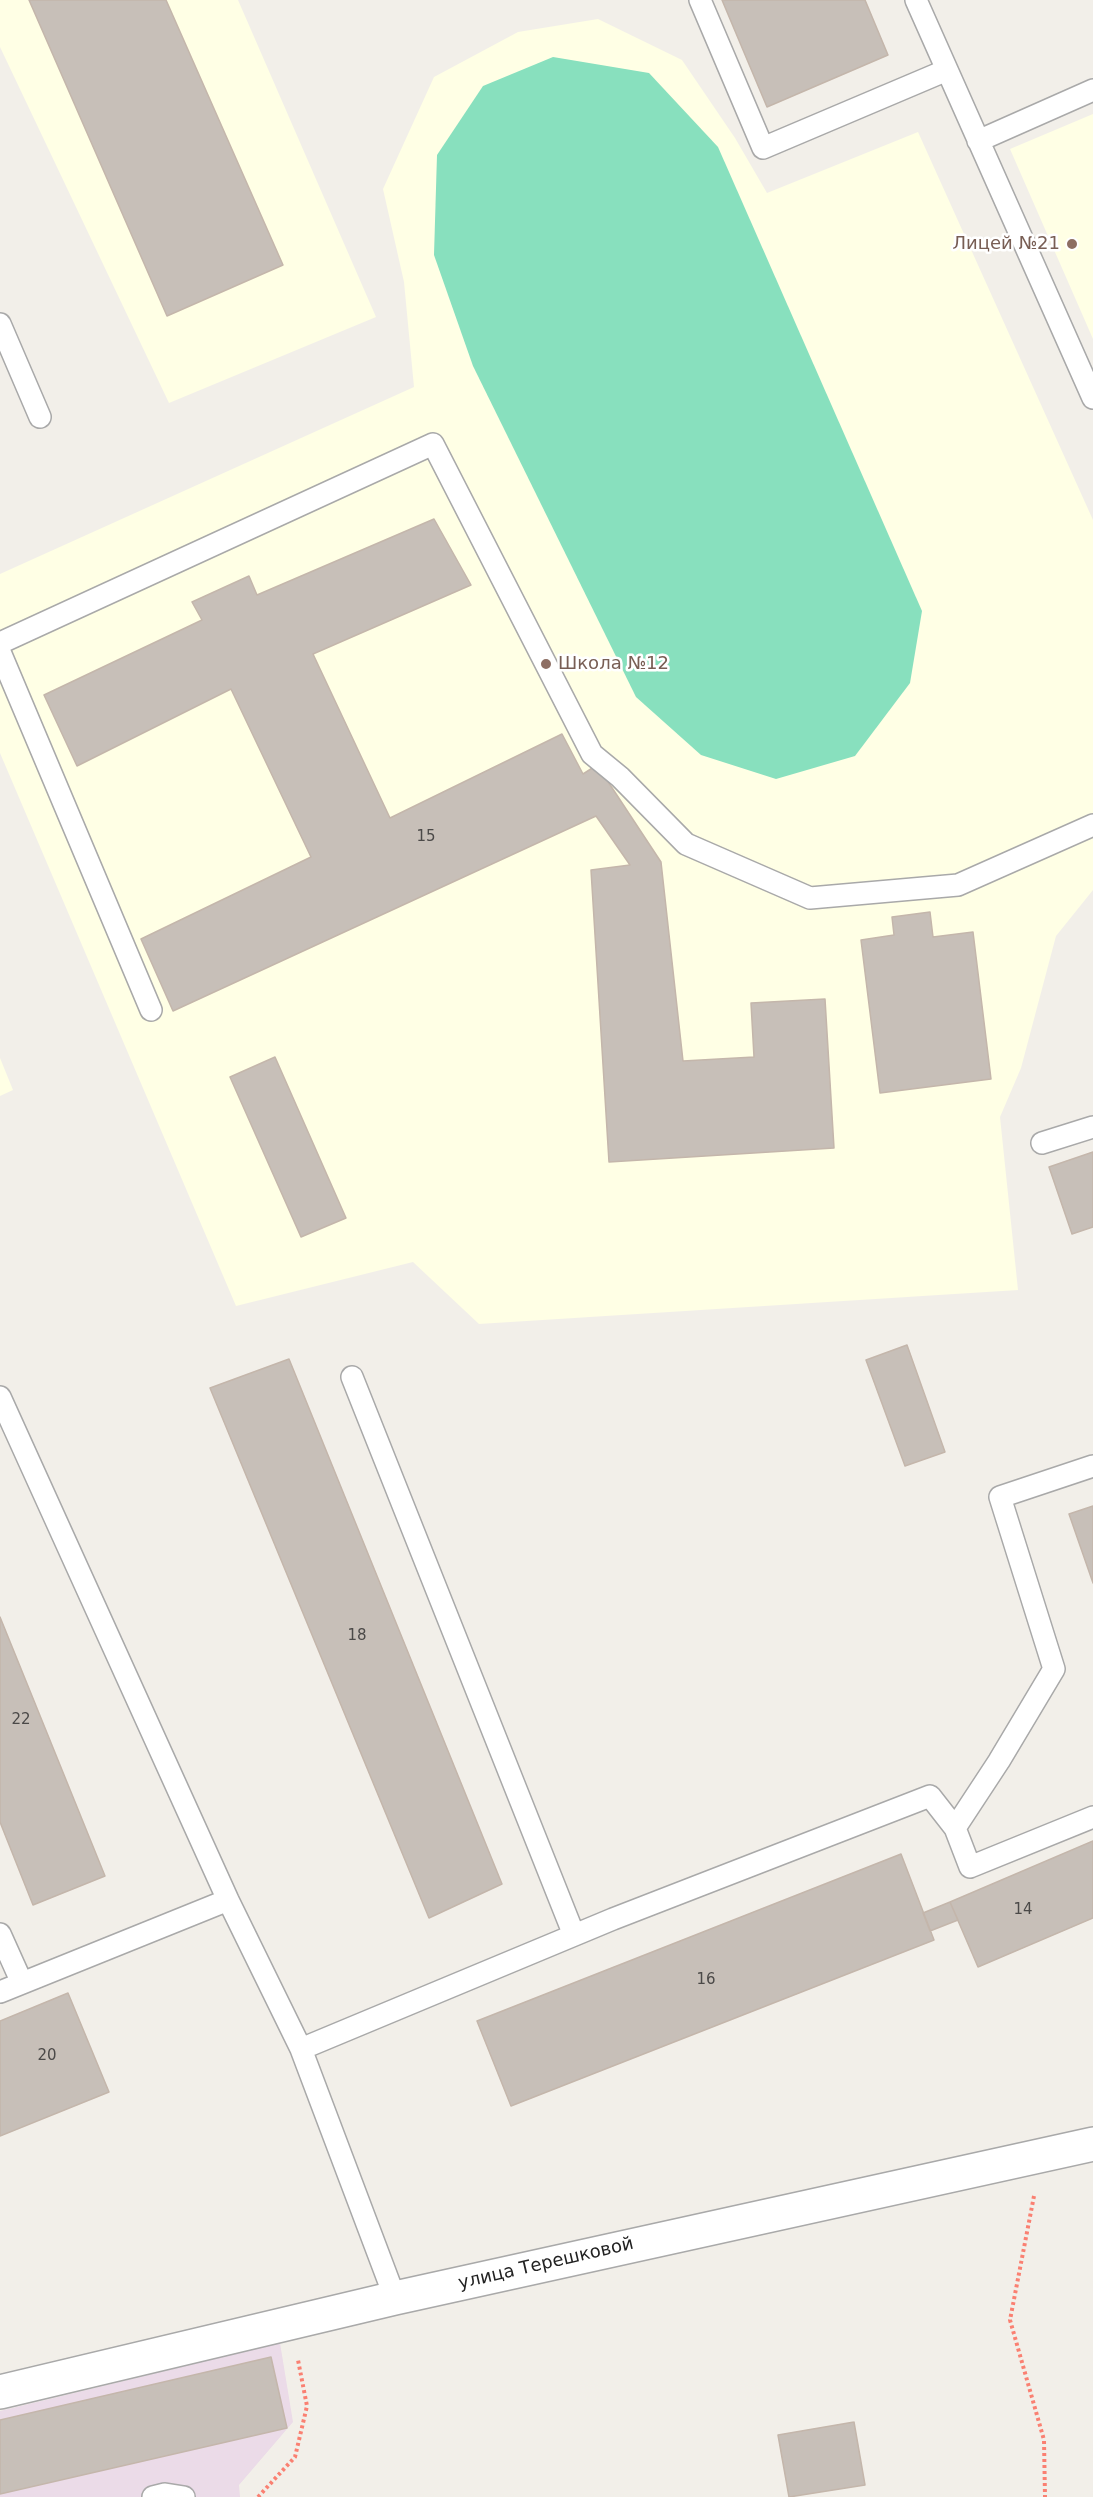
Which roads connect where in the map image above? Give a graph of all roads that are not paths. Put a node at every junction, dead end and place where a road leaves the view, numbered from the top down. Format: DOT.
graph roads {
  1 [pos="700,0"];
  2 [pos="916,0"];
  3 [pos="946,70"];
  4 [pos="1093,90"];
  5 [pos="978,141"];
  6 [pos="0,324"];
  7 [pos="1093,398"];
  8 [pos="40,417"];
  9 [pos="0,643"];
  10 [pos="0,652"];
  11 [pos="1093,825"];
  12 [pos="151,1010"];
  13 [pos="1093,1127"];
  14 [pos="1042,1143"];
  15 [pos="352,1377"];
  16 [pos="0,1397"];
  17 [pos="1093,1466"];
  18 [pos="1093,1817"];
  19 [pos="955,1828"];
  20 [pos="228,1900"];
  21 [pos="0,1934"];
  22 [pos="574,1935"];
  23 [pos="22,1983"];
  24 [pos="0,1992"];
  25 [pos="301,2049"];
  26 [pos="1093,2144"];
  27 [pos="395,2298"];
  28 [pos="0,2392"];
  29 [pos="153,2497"];
  30 [pos="184,2497"];
  1 -- 3 [label="lane"];
  2 -- 3 [label="lane"];
  3 -- 5 [label="lane"];
  4 -- 5 [label="lane"];
  5 -- 7 [label="lane"];
  6 -- 8 [label="lane"];
  9 -- 11 [label="lane"];
  10 -- 12 [label="lane"];
  13 -- 14 [label="lane"];
  15 -- 22 [label="lane"];
  16 -- 20 [label="lane"];
  17 -- 19 [label="lane"];
  18 -- 19 [label="lane"];
  19 -- 22 [label="lane"];
  20 -- 23 [label="lane"];
  20 -- 25 [label="lane"];
  21 -- 23 [label="lane"];
  22 -- 25 [label="lane"];
  23 -- 24 [label="lane"];
  25 -- 27 [label="lane"];
  26 -- 27 [label="street, улица Терешковой"];
  27 -- 28 [label="street, улица Терешковой"];
  29 -- 30 [label="lane"];
}
